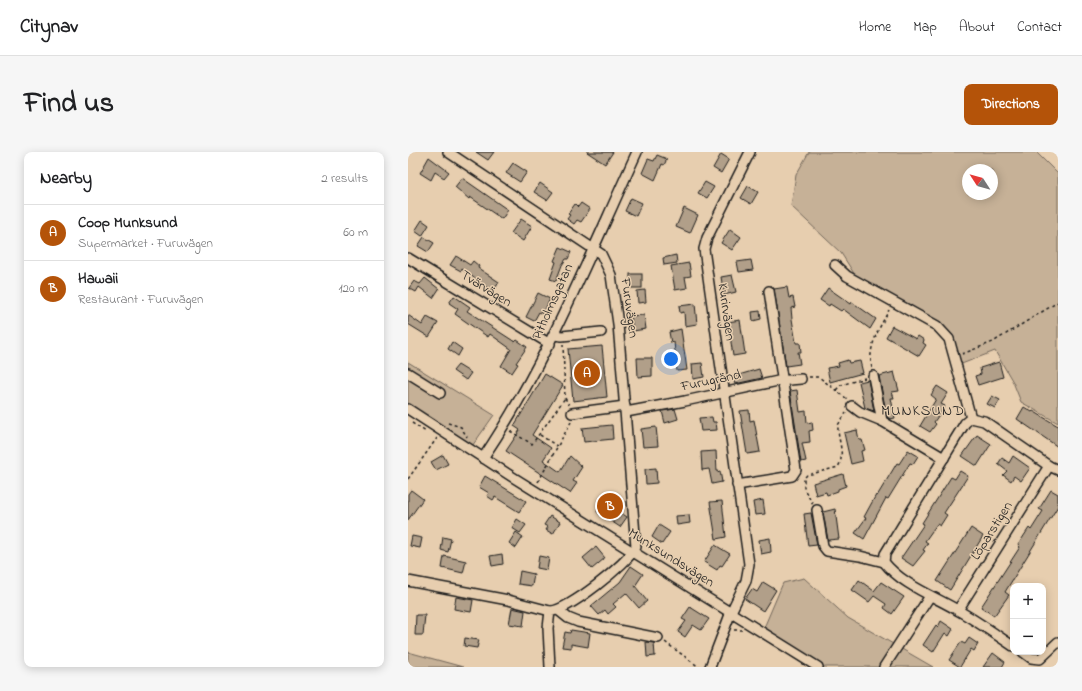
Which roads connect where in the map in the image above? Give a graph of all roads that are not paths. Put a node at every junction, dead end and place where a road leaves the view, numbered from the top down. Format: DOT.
graph roads {
  1 [pos="448,152"];
  2 [pos="636,152"];
  3 [pos="750,152"];
  4 [pos="593,248"];
  5 [pos="408,258"];
  6 [pos="835,265"];
  7 [pos="770,291"];
  8 [pos="601,332"];
  9 [pos="558,335"];
  10 [pos="550,344"];
  11 [pos="408,373"];
  12 [pos="873,376"];
  13 [pos="802,379"];
  14 [pos="782,380"];
  15 [pos="440,393"];
  16 [pos="724,393"];
  17 [pos="852,406"];
  18 [pos="408,409"];
  19 [pos="626,409"];
  20 [pos="572,413"];
  21 [pos="972,418"];
  22 [pos="882,421"];
  23 [pos="483,458"];
  24 [pos="944,458"];
  25 [pos="1049,466"];
  26 [pos="1058,470"];
  27 [pos="737,485"];
  28 [pos="817,510"];
  29 [pos="634,551"];
  30 [pos="884,562"];
  31 [pos="408,581"];
  32 [pos="930,596"];
  33 [pos="958,610"];
  34 [pos="554,611"];
  35 [pos="731,612"];
  36 [pos="658,638"];
  37 [pos="1058,642"];
  38 [pos="1010,644"];
  39 [pos="1046,653"];
  40 [pos="1027,655"];
  41 [pos="1044,655"];
  42 [pos="550,667"];
  43 [pos="710,667"];
  44 [pos="818,667"];
  45 [pos="884,667"];
  1 -- 4 [label="street, Furuvägen"];
  2 -- 4 [label="street, Pitholmsgatan"];
  3 -- 16 [label="street, Kurirvägen"];
  4 -- 9 [label="street, Pitholmsgatan"];
  4 -- 19 [label="street, Furuvägen"];
  5 -- 10 [label="street, Tvärvägen"];
  6 -- 21 [label="street"];
  7 -- 14 [label="street"];
  8 -- 9 [label="street"];
  9 -- 10 [label="street, Pitholmsgatan"];
  10 -- 23 [label="street, Pitholmsgatan"];
  11 -- 15 [label="street"];
  12 -- 22 [label="street"];
  13 -- 14 [label="street, Furugränd"];
  14 -- 16 [label="street, Furugränd"];
  14 -- 27 [label="street"];
  16 -- 19 [label="street, Furugränd"];
  16 -- 27 [label="street, Kurirvägen"];
  17 -- 22 [label="street"];
  18 -- 23 [label="street, Munksundsvägen"];
  19 -- 20 [label="street, Furugränd"];
  19 -- 29 [label="street, Furuvägen"];
  21 -- 24 [label="street"];
  21 -- 25 [label="street"];
  22 -- 24 [label="street"];
  23 -- 29 [label="street, Munksundsvägen"];
  24 -- 30 [label="street"];
  25 -- 26 [label="street"];
  25 -- 33 [label="street, Löparstigen"];
  27 -- 35 [label="street, Kurirvägen"];
  28 -- 30 [label="street"];
  29 -- 34 [label="street"];
  29 -- 35 [label="street, Munksundsvägen"];
  30 -- 32 [label="street"];
  31 -- 34 [label="street"];
  32 -- 33 [label="street"];
  32 -- 45 [label="street"];
  33 -- 38 [label="street"];
  34 -- 36 [label="street"];
  34 -- 42 [label="street"];
  35 -- 43 [label="street, Kurirvägen"];
  35 -- 44 [label="street, Munksundsvägen"];
  37 -- 39 [label="street"];
  40 -- 41 [label="street"];
}
